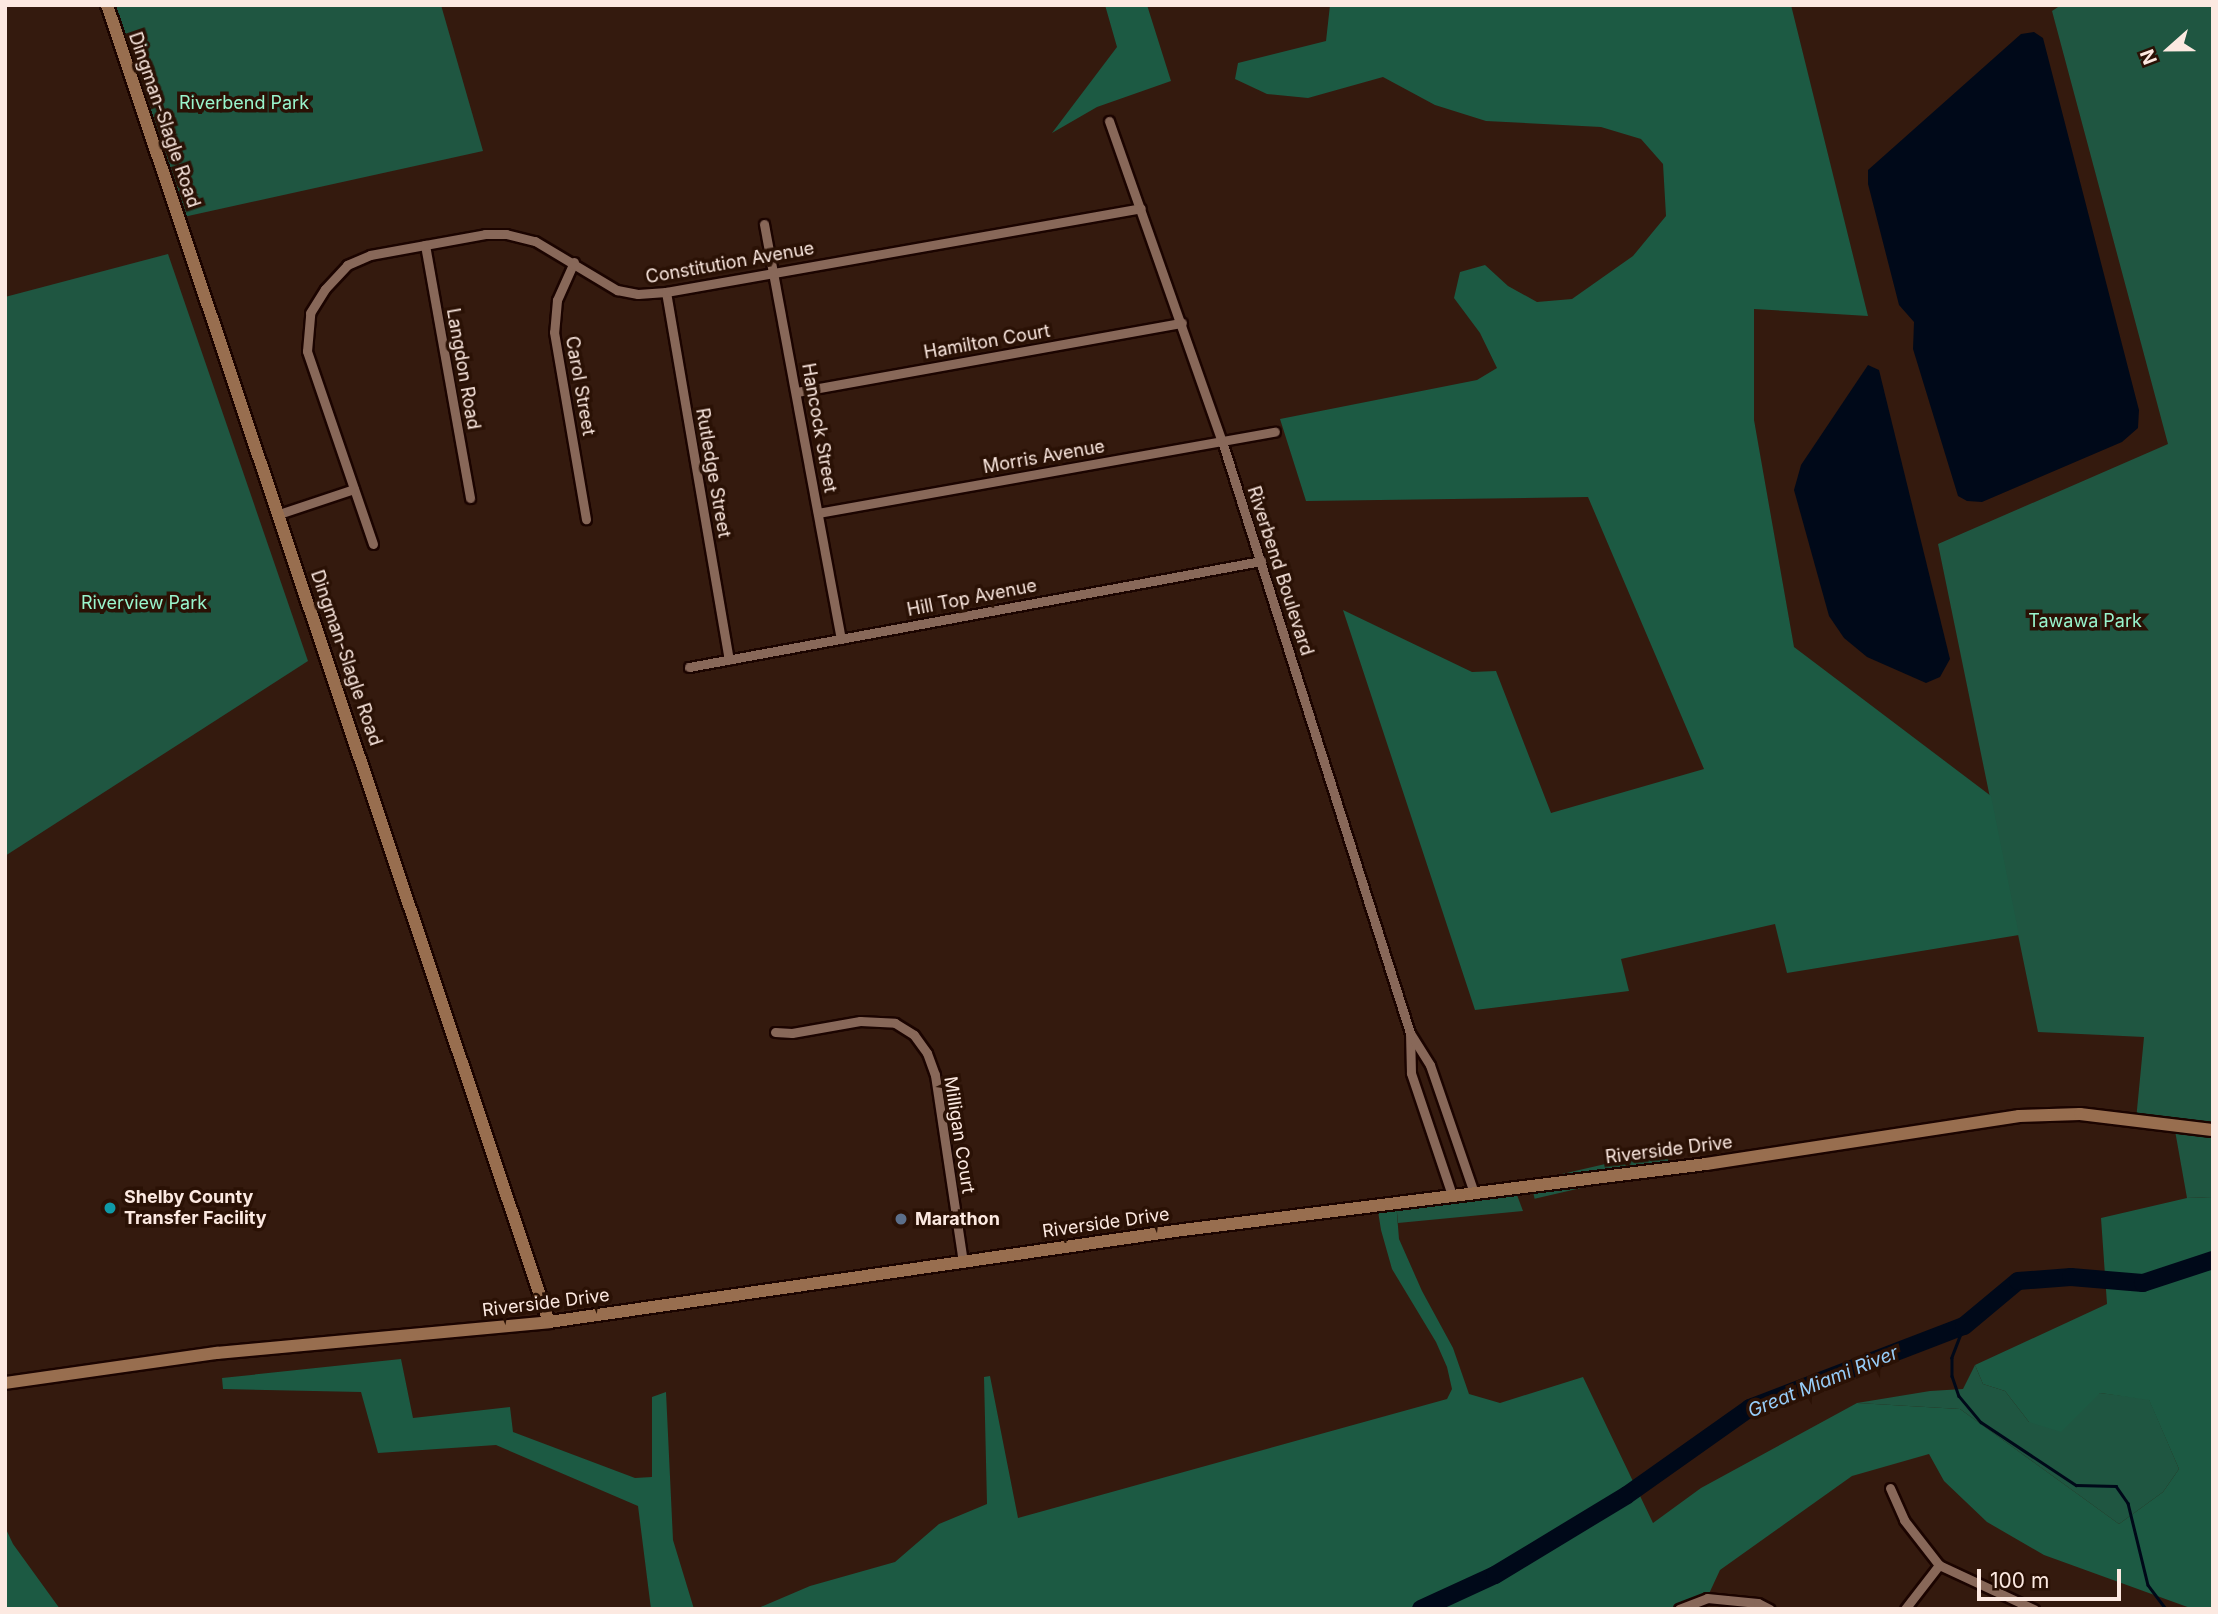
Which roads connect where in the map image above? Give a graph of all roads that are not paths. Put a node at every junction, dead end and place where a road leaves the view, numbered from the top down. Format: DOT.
graph roads {
  1 [pos="107,5"];
  2 [pos="1110,121"];
  3 [pos="1142,208"];
  4 [pos="764,224"];
  5 [pos="425,245"];
  6 [pos="574,262"];
  7 [pos="775,271"];
  8 [pos="666,292"];
  9 [pos="1182,323"];
  10 [pos="797,392"];
  11 [pos="1275,432"];
  12 [pos="1222,441"];
  13 [pos="354,489"];
  14 [pos="470,498"];
  15 [pos="818,513"];
  16 [pos="279,514"];
  17 [pos="586,519"];
  18 [pos="373,544"];
  19 [pos="1261,561"];
  20 [pos="841,639"];
  21 [pos="729,660"];
  22 [pos="689,667"];
  23 [pos="775,1032"];
  24 [pos="1410,1033"];
  25 [pos="2213,1130"];
  26 [pos="1474,1193"];
  27 [pos="1452,1195"];
  28 [pos="963,1262"];
  29 [pos="549,1322"];
  30 [pos="5,1383"];
  31 [pos="1890,1488"];
  32 [pos="1939,1565"];
  33 [pos="1679,1609"];
  34 [pos="1770,1609"];
  35 [pos="1905,1609"];
  36 [pos="2034,1609"];
  1 -- 16 [label="main road, Dingman-Slagle Road"];
  2 -- 3 [label="street, Riverbend Boulevard"];
  3 -- 7 [label="street, Constitution Avenue"];
  3 -- 9 [label="street, Riverbend Boulevard"];
  4 -- 7 [label="street, Hancock Street"];
  5 -- 6 [label="street, Constitution Avenue"];
  5 -- 13 [label="street, Constitution Avenue"];
  5 -- 14 [label="street, Langdon Road"];
  6 -- 8 [label="street, Constitution Avenue"];
  6 -- 17 [label="street, Carol Street"];
  7 -- 8 [label="street, Constitution Avenue"];
  7 -- 10 [label="street, Hancock Street"];
  8 -- 21 [label="street, Rutledge Street"];
  9 -- 10 [label="street, Hamilton Court"];
  9 -- 12 [label="street, Riverbend Boulevard"];
  10 -- 15 [label="street, Hancock Street"];
  11 -- 12 [label="street, Morris Avenue"];
  12 -- 15 [label="street, Morris Avenue"];
  12 -- 19 [label="street, Riverbend Boulevard"];
  13 -- 16 [label="street"];
  13 -- 18 [label="street, Constitution Avenue"];
  15 -- 20 [label="street, Hancock Street"];
  16 -- 29 [label="main road, Dingman-Slagle Road"];
  19 -- 20 [label="street, Hill Top Avenue"];
  19 -- 24 [label="street, Riverbend Boulevard"];
  20 -- 21 [label="street, Hill Top Avenue"];
  21 -- 22 [label="street, Hill Top Avenue"];
  23 -- 28 [label="street, Milligan Court"];
  24 -- 26 [label="street"];
  24 -- 27 [label="street"];
  25 -- 26 [label="main road, Riverside Drive"];
  26 -- 27 [label="main road, Riverside Drive"];
  27 -- 28 [label="main road, Riverside Drive"];
  28 -- 29 [label="main road, Riverside Drive"];
  29 -- 30 [label="main road, Riverside Drive"];
  31 -- 32 [label="street"];
  32 -- 35 [label="street"];
  32 -- 36 [label="street"];
  33 -- 34 [label="street"];
}
